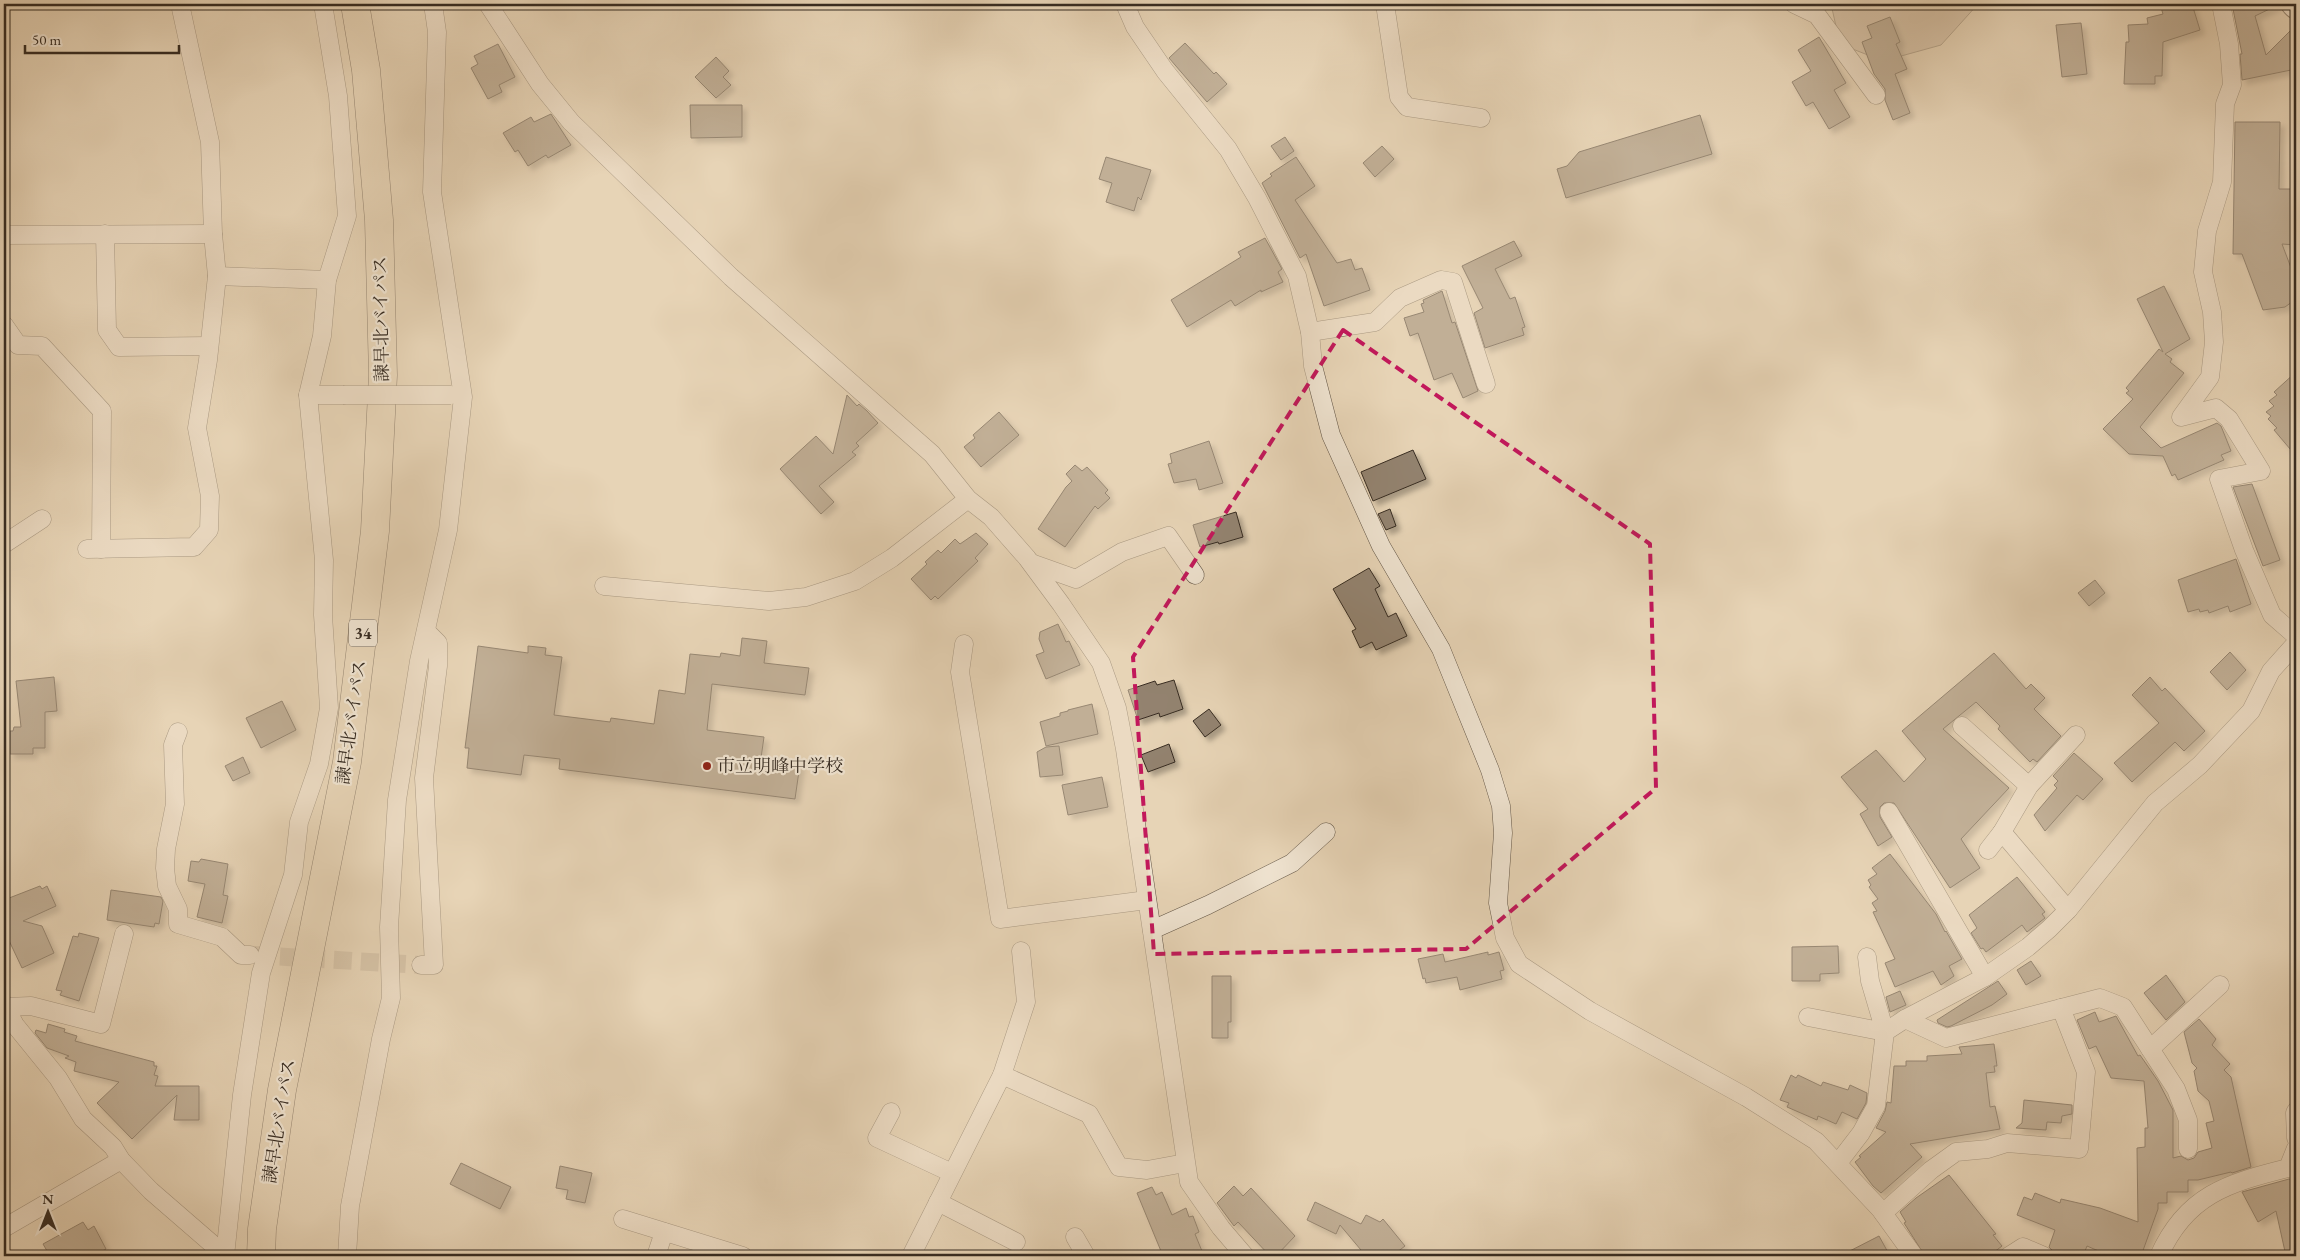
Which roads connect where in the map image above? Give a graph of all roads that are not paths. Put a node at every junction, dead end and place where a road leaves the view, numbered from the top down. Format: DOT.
graph roads {
  1 [pos="180,4"];
  2 [pos="323,4"];
  3 [pos="356,4"];
  4 [pos="433,4"];
  5 [pos="488,4"];
  6 [pos="1125,4"];
  7 [pos="1384,4"];
  8 [pos="1794,4"];
  9 [pos="2221,4"];
  10 [pos="1876,95"];
  11 [pos="1481,118"];
  12 [pos="105,234"];
  13 [pos="213,234"];
  14 [pos="4,235"];
  15 [pos="217,276"];
  16 [pos="327,280"];
  17 [pos="4,325"];
  18 [pos="1310,332"];
  19 [pos="209,346"];
  20 [pos="1486,384"];
  21 [pos="308,395"];
  22 [pos="457,396"];
  23 [pos="968,499"];
  24 [pos="42,519"];
  25 [pos="4,544"];
  26 [pos="1030,563"];
  27 [pos="1195,575"];
  28 [pos="604,586"];
  29 [pos="426,631"];
  30 [pos="2296,636"];
  31 [pos="2296,642"];
  32 [pos="964,644"];
  33 [pos="1962,726"];
  34 [pos="178,732"];
  35 [pos="2076,735"];
  36 [pos="2029,786"];
  37 [pos="1889,812"];
  38 [pos="1326,832"];
  39 [pos="2002,832"];
  40 [pos="1988,850"];
  41 [pos="1147,900"];
  42 [pos="2068,910"];
  43 [pos="1152,930"];
  44 [pos="124,934"];
  45 [pos="1020,952"];
  46 [pos="250,955"];
  47 [pos="1867,957"];
  48 [pos="421,965"];
  49 [pos="1985,977"];
  50 [pos="2220,985"];
  51 [pos="5,1006"];
  52 [pos="2061,1008"];
  53 [pos="1808,1017"];
  54 [pos="1905,1019"];
  55 [pos="1885,1032"];
  56 [pos="2150,1049"];
  57 [pos="1002,1076"];
  58 [pos="2296,1111"];
  59 [pos="891,1112"];
  60 [pos="2296,1138"];
  61 [pos="2296,1148"];
  62 [pos="2188,1149"];
  63 [pos="121,1160"];
  64 [pos="1185,1163"];
  65 [pos="1838,1163"];
  66 [pos="952,1173"];
  67 [pos="938,1202"];
  68 [pos="1883,1213"];
  69 [pos="623,1219"];
  70 [pos="4,1228"];
  71 [pos="664,1232"];
  72 [pos="1075,1237"];
  73 [pos="1016,1242"];
  74 [pos="1083,1255"];
  75 [pos="226,1256"];
  76 [pos="261,1256"];
  77 [pos="347,1256"];
  78 [pos="656,1256"];
  79 [pos="743,1256"];
  80 [pos="911,1256"];
  81 [pos="1245,1256"];
  82 [pos="1914,1256"];
  83 [pos="2009,1256"];
  84 [pos="2044,1256"];
  85 [pos="2159,1256"];
  1 -- 13 [label="street"];
  2 -- 16 [label="street"];
  3 -- 76 [label="highway, 諫早北バイパス / 34"];
  4 -- 22 [label="street"];
  5 -- 23 [label="street"];
  6 -- 18 [label="street"];
  7 -- 11 [label="street"];
  8 -- 10 [label="street"];
  9 -- 30 [label="street"];
  12 -- 13 [label="street"];
  12 -- 14 [label="street"];
  12 -- 19 [label="street"];
  13 -- 15 [label="street"];
  15 -- 16 [label="street"];
  15 -- 19 [label="street"];
  16 -- 21 [label="street"];
  17 -- 19 [label="street"];
  18 -- 20 [label="street"];
  18 -- 65 [label="street"];
  21 -- 22 [label="street, bridge"];
  21 -- 75 [label="street"];
  22 -- 29 [label="street"];
  23 -- 26 [label="street"];
  23 -- 28 [label="street"];
  24 -- 25 [label="street"];
  26 -- 27 [label="street"];
  26 -- 41 [label="street"];
  29 -- 48 [label="street"];
  29 -- 77 [label="street"];
  31 -- 42 [label="street"];
  32 -- 41 [label="street"];
  33 -- 36 [label="street"];
  34 -- 46 [label="street"];
  35 -- 36 [label="street"];
  36 -- 39 [label="street"];
  37 -- 49 [label="street"];
  38 -- 43 [label="street"];
  39 -- 40 [label="street"];
  39 -- 42 [label="street"];
  41 -- 43 [label="street"];
  42 -- 49 [label="street"];
  43 -- 64 [label="street"];
  44 -- 51 [label="street"];
  45 -- 57 [label="street"];
  47 -- 55 [label="street"];
  49 -- 54 [label="street"];
  50 -- 56 [label="street"];
  51 -- 63 [label="street"];
  52 -- 54 [label="street"];
  52 -- 56 [label="street"];
  52 -- 68 [label="street"];
  53 -- 55 [label="street"];
  54 -- 55 [label="street"];
  55 -- 65 [label="street"];
  56 -- 62 [label="street"];
  57 -- 64 [label="street"];
  57 -- 66 [label="street"];
  58 -- 60 [label="street"];
  59 -- 66 [label="street"];
  61 -- 85 [label="street"];
  63 -- 70 [label="street"];
  63 -- 75 [label="street"];
  64 -- 81 [label="street"];
  65 -- 68 [label="street"];
  66 -- 67 [label="street"];
  67 -- 73 [label="street"];
  67 -- 80 [label="street"];
  68 -- 82 [label="street"];
  69 -- 71 [label="street"];
  71 -- 78 [label="street"];
  71 -- 79 [label="street"];
  72 -- 74 [label="street"];
  83 -- 84 [label="street"];
}
